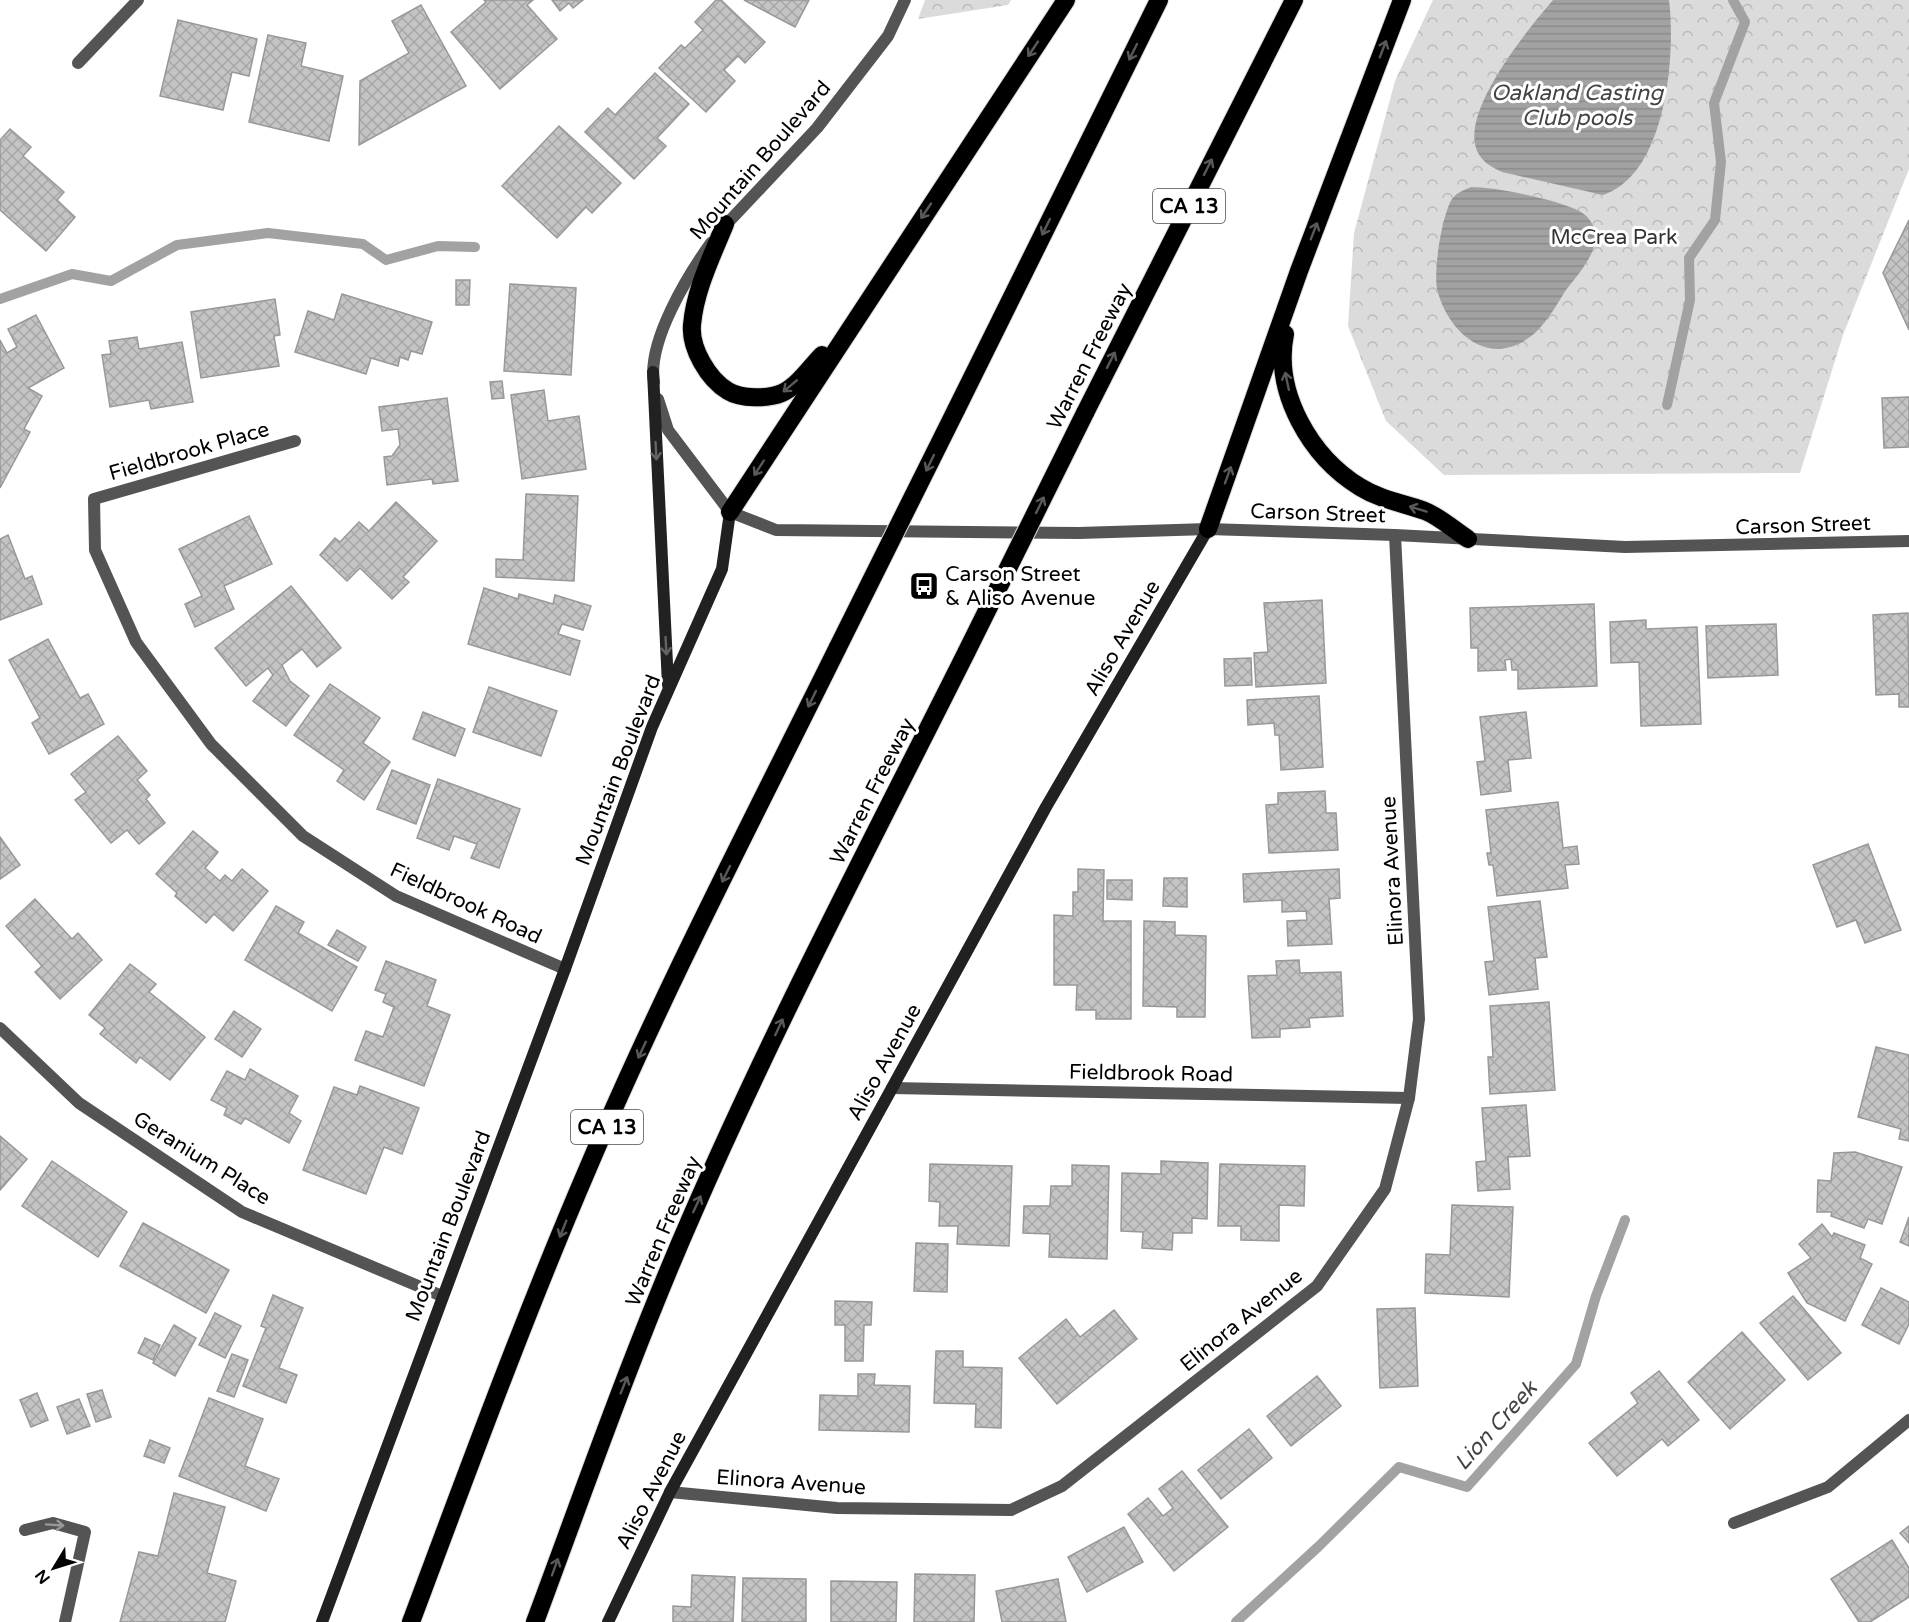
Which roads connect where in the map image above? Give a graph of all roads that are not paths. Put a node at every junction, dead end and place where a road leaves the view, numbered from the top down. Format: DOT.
graph roads {
  1 [pos="138,0"];
  2 [pos="905,0"];
  3 [pos="1066,0"];
  4 [pos="1160,0"];
  5 [pos="1294,0"];
  6 [pos="1402,0"];
  7 [pos="78,63"];
  8 [pos="725,224"];
  9 [pos="1299,271"];
  10 [pos="847,330"];
  11 [pos="653,372"];
  12 [pos="295,441"];
  13 [pos="94,499"];
  14 [pos="730,512"];
  15 [pos="1208,530"];
  16 [pos="1395,535"];
  17 [pos="1468,539"];
  18 [pos="1909,541"];
  19 [pos="668,690"];
  20 [pos="565,969"];
  21 [pos="0,1028"];
  22 [pos="892,1088"];
  23 [pos="1409,1098"];
  24 [pos="442,1296"];
  25 [pos="1909,1420"];
  26 [pos="670,1492"];
  27 [pos="1734,1523"];
  28 [pos="25,1530"];
  29 [pos="65,1622"];
  30 [pos="322,1622"];
  31 [pos="411,1622"];
  32 [pos="535,1622"];
  33 [pos="608,1622"];
  1 -- 7 [label="street"];
  2 -- 8 [label="street, Mountain Boulevard"];
  3 -- 10 [label="highway, one-way"];
  4 -- 31 [label="highway, CA 13, one-way, bridge"];
  32 -- 5 [label="highway, Warren Freeway / CA 13, one-way, bridge"];
  9 -- 6 [label="highway, one-way"];
  10 -- 8 [label="highway, one-way"];
  8 -- 11 [label="street, Mountain Boulevard"];
  15 -- 9 [label="highway, one-way"];
  17 -- 9 [label="highway, one-way"];
  10 -- 14 [label="highway, one-way"];
  11 -- 14 [label="street, Mountain Boulevard"];
  11 -- 19 [label="main road, one-way"];
  12 -- 13 [label="street, Fieldbrook Place"];
  13 -- 20 [label="street, Fieldbrook Road"];
  14 -- 15 [label="street, Carson Street"];
  14 -- 19 [label="main road, Mountain Boulevard"];
  15 -- 16 [label="street, Carson Street"];
  15 -- 22 [label="main road, Aliso Avenue"];
  16 -- 17 [label="street, Carson Street"];
  16 -- 23 [label="street, Elinora Avenue"];
  17 -- 18 [label="street, Carson Street"];
  19 -- 20 [label="main road, Mountain Boulevard"];
  20 -- 24 [label="main road, Mountain Boulevard"];
  21 -- 24 [label="street, Geranium Place"];
  22 -- 23 [label="street, Fieldbrook Road"];
  22 -- 26 [label="main road, Aliso Avenue"];
  23 -- 26 [label="street, Elinora Avenue"];
  24 -- 30 [label="main road, Mountain Boulevard"];
  25 -- 27 [label="street"];
  26 -- 33 [label="main road, Aliso Avenue"];
  28 -- 29 [label="street, one-way"];
}
